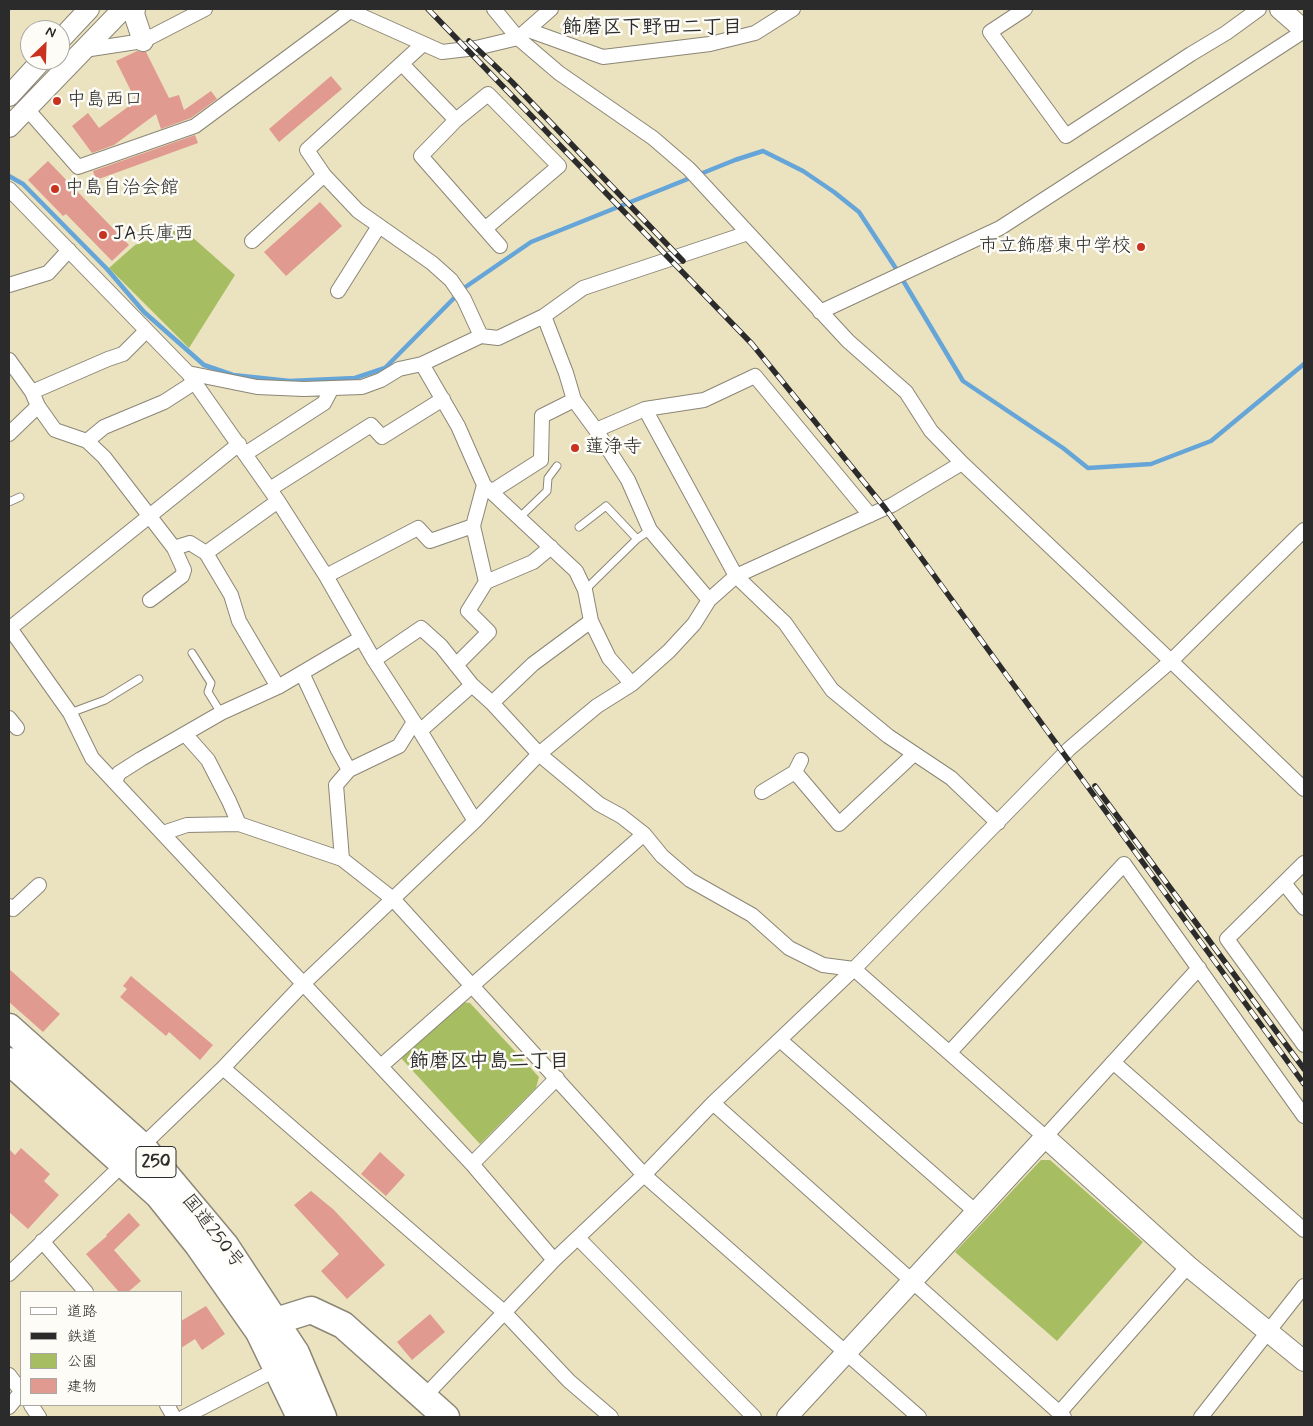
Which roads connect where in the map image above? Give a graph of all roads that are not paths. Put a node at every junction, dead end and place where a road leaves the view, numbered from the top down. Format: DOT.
graph roads {
  1 [pos="89,9"];
  2 [pos="123,9"];
  3 [pos="135,9"];
  4 [pos="205,9"];
  5 [pos="494,9"];
  6 [pos="551,9"];
  7 [pos="793,9"];
  8 [pos="1025,9"];
  9 [pos="1259,9"];
  10 [pos="1280,9"];
  11 [pos="348,10"];
  12 [pos="70,29"];
  13 [pos="1304,31"];
  14 [pos="523,34"];
  15 [pos="143,41"];
  16 [pos="422,44"];
  17 [pos="84,50"];
  18 [pos="402,64"];
  19 [pos="33,70"];
  20 [pos="9,96"];
  21 [pos="27,109"];
  22 [pos="456,120"];
  23 [pos="9,127"];
  24 [pos="324,174"];
  25 [pos="9,189"];
  26 [pos="380,226"];
  27 [pos="486,228"];
  28 [pos="748,233"];
  29 [pos="252,241"];
  30 [pos="500,246"];
  31 [pos="69,250"];
  32 [pos="9,285"];
  33 [pos="338,291"];
  34 [pos="820,312"];
  35 [pos="544,316"];
  36 [pos="146,331"];
  37 [pos="480,336"];
  38 [pos="9,360"];
  39 [pos="422,364"];
  40 [pos="191,377"];
  41 [pos="332,388"];
  42 [pos="32,392"];
  43 [pos="443,399"];
  44 [pos="574,400"];
  45 [pos="38,406"];
  46 [pos="645,409"];
  47 [pos="596,430"];
  48 [pos="9,434"];
  49 [pos="87,441"];
  50 [pos="242,449"];
  51 [pos="962,463"];
  52 [pos="557,466"];
  53 [pos="488,488"];
  54 [pos="274,495"];
  55 [pos="20,497"];
  56 [pos="9,502"];
  57 [pos="150,515"];
  58 [pos="870,515"];
  59 [pos="519,518"];
  60 [pos="473,526"];
  61 [pos="579,527"];
  62 [pos="650,530"];
  63 [pos="1304,530"];
  64 [pos="637,539"];
  65 [pos="174,548"];
  66 [pos="551,548"];
  67 [pos="206,553"];
  68 [pos="326,576"];
  69 [pos="736,576"];
  70 [pos="486,582"];
  71 [pos="585,590"];
  72 [pos="150,600"];
  73 [pos="709,600"];
  74 [pos="591,621"];
  75 [pos="9,628"];
  76 [pos="361,638"];
  77 [pos="192,652"];
  78 [pos="374,660"];
  79 [pos="1171,661"];
  80 [pos="456,665"];
  81 [pos="302,672"];
  82 [pos="139,679"];
  83 [pos="632,684"];
  84 [pos="472,685"];
  85 [pos="278,687"];
  86 [pos="492,703"];
  87 [pos="70,713"];
  88 [pos="221,713"];
  89 [pos="417,726"];
  90 [pos="185,734"];
  91 [pos="539,754"];
  92 [pos="914,754"];
  93 [pos="349,770"];
  94 [pos="115,782"];
  95 [pos="1304,789"];
  96 [pos="762,792"];
  97 [pos="474,821"];
  98 [pos="998,823"];
  99 [pos="239,824"];
  100 [pos="163,833"];
  101 [pos="644,834"];
  102 [pos="342,859"];
  103 [pos="1304,863"];
  104 [pos="1284,883"];
  105 [pos="39,884"];
  106 [pos="393,900"];
  107 [pos="9,906"];
  108 [pos="1304,908"];
  109 [pos="1199,968"];
  110 [pos="854,969"];
  111 [pos="304,984"];
  112 [pos="471,985"];
  113 [pos="9,1027"];
  114 [pos="780,1040"];
  115 [pos="1304,1045"];
  116 [pos="950,1052"];
  117 [pos="9,1061"];
  118 [pos="1113,1062"];
  119 [pos="381,1066"];
  120 [pos="222,1068"];
  121 [pos="557,1078"];
  122 [pos="713,1103"];
  123 [pos="1304,1116"];
  124 [pos="1045,1136"];
  125 [pos="133,1154"];
  126 [pos="472,1164"];
  127 [pos="644,1175"];
  128 [pos="976,1212"];
  129 [pos="1304,1230"];
  130 [pos="579,1239"];
  131 [pos="42,1242"];
  132 [pos="554,1260"];
  133 [pos="1188,1266"];
  134 [pos="9,1274"];
  135 [pos="912,1281"];
  136 [pos="1304,1286"];
  137 [pos="85,1291"];
  138 [pos="504,1312"];
  139 [pos="267,1326"];
  140 [pos="1268,1333"];
  141 [pos="846,1353"];
  142 [pos="1304,1361"];
  143 [pos="277,1369"];
  144 [pos="9,1375"];
  145 [pos="20,1391"];
  146 [pos="20,1393"];
  147 [pos="424,1397"];
  148 [pos="32,1406"];
  149 [pos="168,1406"];
  150 [pos="9,1407"];
  151 [pos="1061,1415"];
  152 [pos="39,1417"];
  153 [pos="174,1417"];
  154 [pos="184,1417"];
  155 [pos="300,1417"];
  156 [pos="323,1417"];
  157 [pos="446,1417"];
  158 [pos="610,1417"];
  159 [pos="754,1417"];
  160 [pos="787,1417"];
  161 [pos="919,1417"];
  162 [pos="1201,1417"];
  1 -- 12 [label="street"];
  2 -- 17 [label="street"];
  3 -- 15 [label="street"];
  4 -- 15 [label="street"];
  5 -- 14 [label="street"];
  6 -- 14 [label="street"];
  7 -- 14 [label="street"];
  8 -- 9 [label="street"];
  10 -- 13 [label="street"];
  11 -- 16 [label="street"];
  11 -- 21 [label="street"];
  13 -- 34 [label="street"];
  14 -- 16 [label="street"];
  14 -- 28 [label="street"];
  15 -- 17 [label="street"];
  16 -- 18 [label="street"];
  17 -- 21 [label="street"];
  18 -- 22 [label="street"];
  18 -- 24 [label="street"];
  19 -- 20 [label="street"];
  21 -- 23 [label="street"];
  22 -- 27 [label="street"];
  22 -- 27 [label="street"];
  24 -- 26 [label="street"];
  24 -- 29 [label="street"];
  25 -- 31 [label="street"];
  26 -- 33 [label="street"];
  26 -- 37 [label="street"];
  27 -- 30 [label="street"];
  28 -- 34 [label="street"];
  28 -- 35 [label="street"];
  31 -- 32 [label="street"];
  31 -- 36 [label="street"];
  34 -- 51 [label="street"];
  35 -- 37 [label="street"];
  35 -- 44 [label="street"];
  36 -- 40 [label="street"];
  36 -- 42 [label="street"];
  37 -- 39 [label="street"];
  38 -- 42 [label="street"];
  39 -- 41 [label="street"];
  39 -- 43 [label="street"];
  40 -- 41 [label="street"];
  40 -- 49 [label="street"];
  40 -- 50 [label="street"];
  41 -- 50 [label="street"];
  42 -- 45 [label="street"];
  43 -- 53 [label="street"];
  43 -- 54 [label="street"];
  44 -- 47 [label="street"];
  44 -- 53 [label="street"];
  45 -- 48 [label="street"];
  45 -- 49 [label="street"];
  46 -- 47 [label="street"];
  46 -- 58 [label="street"];
  46 -- 69 [label="street"];
  47 -- 62 [label="street"];
  49 -- 57 [label="street"];
  50 -- 54 [label="street"];
  50 -- 57 [label="street"];
  51 -- 58 [label="street"];
  51 -- 79 [label="street"];
  52 -- 59 [label="lane"];
  53 -- 59 [label="street"];
  53 -- 60 [label="street"];
  54 -- 67 [label="street"];
  54 -- 68 [label="street"];
  55 -- 56 [label="lane"];
  57 -- 65 [label="street"];
  57 -- 75 [label="street"];
  58 -- 69 [label="street"];
  59 -- 66 [label="street"];
  60 -- 68 [label="street"];
  60 -- 70 [label="street"];
  61 -- 64 [label="lane"];
  62 -- 64 [label="lane"];
  62 -- 73 [label="street"];
  63 -- 79 [label="street"];
  64 -- 71 [label="lane"];
  65 -- 67 [label="street"];
  65 -- 72 [label="street"];
  66 -- 70 [label="street"];
  66 -- 71 [label="street"];
  67 -- 85 [label="street"];
  68 -- 76 [label="street"];
  69 -- 73 [label="street"];
  69 -- 92 [label="street"];
  70 -- 80 [label="street"];
  71 -- 74 [label="street"];
  73 -- 83 [label="street"];
  74 -- 83 [label="street"];
  74 -- 86 [label="street"];
  75 -- 87 [label="street"];
  76 -- 78 [label="street"];
  76 -- 81 [label="street"];
  77 -- 88 [label="lane"];
  78 -- 80 [label="street"];
  78 -- 89 [label="street"];
  79 -- 95 [label="street"];
  79 -- 98 [label="street"];
  80 -- 84 [label="street"];
  81 -- 85 [label="street"];
  81 -- 93 [label="street"];
  82 -- 87 [label="lane"];
  83 -- 91 [label="street"];
  84 -- 86 [label="street"];
  84 -- 89 [label="street"];
  85 -- 88 [label="street"];
  86 -- 91 [label="street"];
  87 -- 94 [label="street"];
  88 -- 90 [label="street"];
  89 -- 93 [label="street"];
  89 -- 97 [label="street"];
  90 -- 94 [label="street"];
  90 -- 99 [label="street"];
  91 -- 97 [label="street"];
  91 -- 101 [label="street"];
  92 -- 96 [label="street"];
  92 -- 98 [label="street"];
  93 -- 102 [label="street"];
  94 -- 100 [label="street"];
  97 -- 106 [label="street"];
  98 -- 110 [label="street"];
  99 -- 100 [label="street"];
  99 -- 102 [label="street"];
  100 -- 111 [label="street"];
  101 -- 110 [label="street"];
  101 -- 112 [label="street"];
  102 -- 106 [label="street"];
  103 -- 104 [label="street"];
  104 -- 108 [label="street"];
  104 -- 115 [label="street"];
  105 -- 107 [label="street"];
  106 -- 111 [label="street"];
  106 -- 112 [label="street"];
  109 -- 116 [label="street"];
  109 -- 118 [label="street"];
  109 -- 123 [label="street"];
  110 -- 114 [label="street"];
  110 -- 116 [label="street"];
  111 -- 119 [label="street"];
  111 -- 120 [label="street"];
  112 -- 119 [label="street"];
  112 -- 121 [label="street"];
  113 -- 125 [label="highway, 国道250号 / 250"];
  114 -- 122 [label="street"];
  114 -- 128 [label="street"];
  116 -- 124 [label="street"];
  117 -- 125 [label="highway, 国道250号 / 250"];
  118 -- 124 [label="street"];
  118 -- 129 [label="street"];
  119 -- 126 [label="street"];
  120 -- 125 [label="street"];
  120 -- 138 [label="street"];
  121 -- 126 [label="street"];
  121 -- 127 [label="street"];
  122 -- 127 [label="street"];
  122 -- 135 [label="street"];
  124 -- 128 [label="street"];
  124 -- 133 [label="street"];
  125 -- 131 [label="street"];
  125 -- 139 [label="highway, 国道250号 / 250"];
  126 -- 132 [label="street"];
  127 -- 130 [label="street"];
  127 -- 141 [label="street"];
  128 -- 135 [label="street"];
  130 -- 132 [label="street"];
  130 -- 159 [label="street"];
  131 -- 134 [label="street"];
  131 -- 137 [label="street"];
  132 -- 138 [label="street"];
  133 -- 140 [label="street"];
  133 -- 151 [label="street"];
  135 -- 141 [label="street"];
  135 -- 151 [label="street"];
  136 -- 140 [label="street"];
  138 -- 147 [label="street"];
  138 -- 158 [label="street"];
  139 -- 143 [label="highway, 国道250号 / 250"];
  139 -- 147 [label="highway"];
  139 -- 156 [label="highway, 国道250号 / 250"];
  140 -- 142 [label="street"];
  140 -- 162 [label="street"];
  141 -- 160 [label="street"];
  141 -- 161 [label="street"];
  143 -- 154 [label="street"];
  143 -- 155 [label="highway, 国道250号 / 250"];
  144 -- 145 [label="street"];
  146 -- 150 [label="street"];
  147 -- 157 [label="highway"];
  148 -- 152 [label="street"];
  149 -- 153 [label="street"];
}
